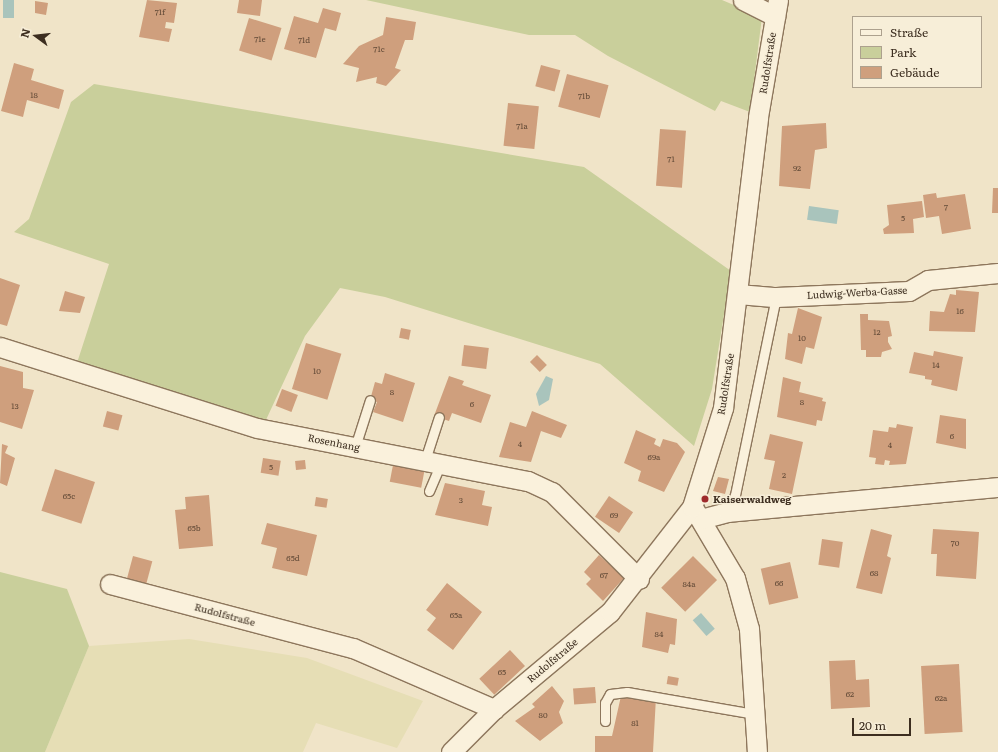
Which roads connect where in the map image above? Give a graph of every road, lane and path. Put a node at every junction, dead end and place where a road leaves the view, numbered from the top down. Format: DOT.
graph roads {
  1 [pos="743,0"];
  2 [pos="776,8"];
  3 [pos="998,273"];
  4 [pos="738,294"];
  5 [pos="776,297"];
  6 [pos="0,347"];
  7 [pos="370,400"];
  8 [pos="439,417"];
  9 [pos="355,447"];
  10 [pos="433,462"];
  11 [pos="998,487"];
  12 [pos="429,491"];
  13 [pos="728,512"];
  14 [pos="696,513"];
  15 [pos="639,579"];
  16 [pos="110,584"];
  17 [pos="494,709"];
  18 [pos="755,714"];
  19 [pos="605,721"];
  20 [pos="452,752"];
  21 [pos="757,752"];
  1 -- 2 [label="street"];
  2 -- 4 [label="street, Rudolfstraße"];
  3 -- 5 [label="street, Ludwig-Werba-Gasse"];
  4 -- 5 [label="street, Ludwig-Werba-Gasse"];
  4 -- 14 [label="street, Rudolfstraße"];
  5 -- 13 [label="lane"];
  6 -- 9 [label="street, Rosenhang"];
  7 -- 9 [label="lane"];
  8 -- 10 [label="lane"];
  9 -- 10 [label="street, Rosenhang"];
  10 -- 12 [label="lane"];
  10 -- 15 [label="street, Rosenhang"];
  11 -- 13 [label="street"];
  13 -- 14 [label="street"];
  14 -- 15 [label="street, Rudolfstraße"];
  14 -- 18 [label="street"];
  15 -- 17 [label="street, Rudolfstraße"];
  16 -- 17 [label="street, Rudolfstraße"];
  17 -- 20 [label="street, Rudolfstraße"];
  18 -- 19 [label="lane"];
  18 -- 21 [label="street"];
}
